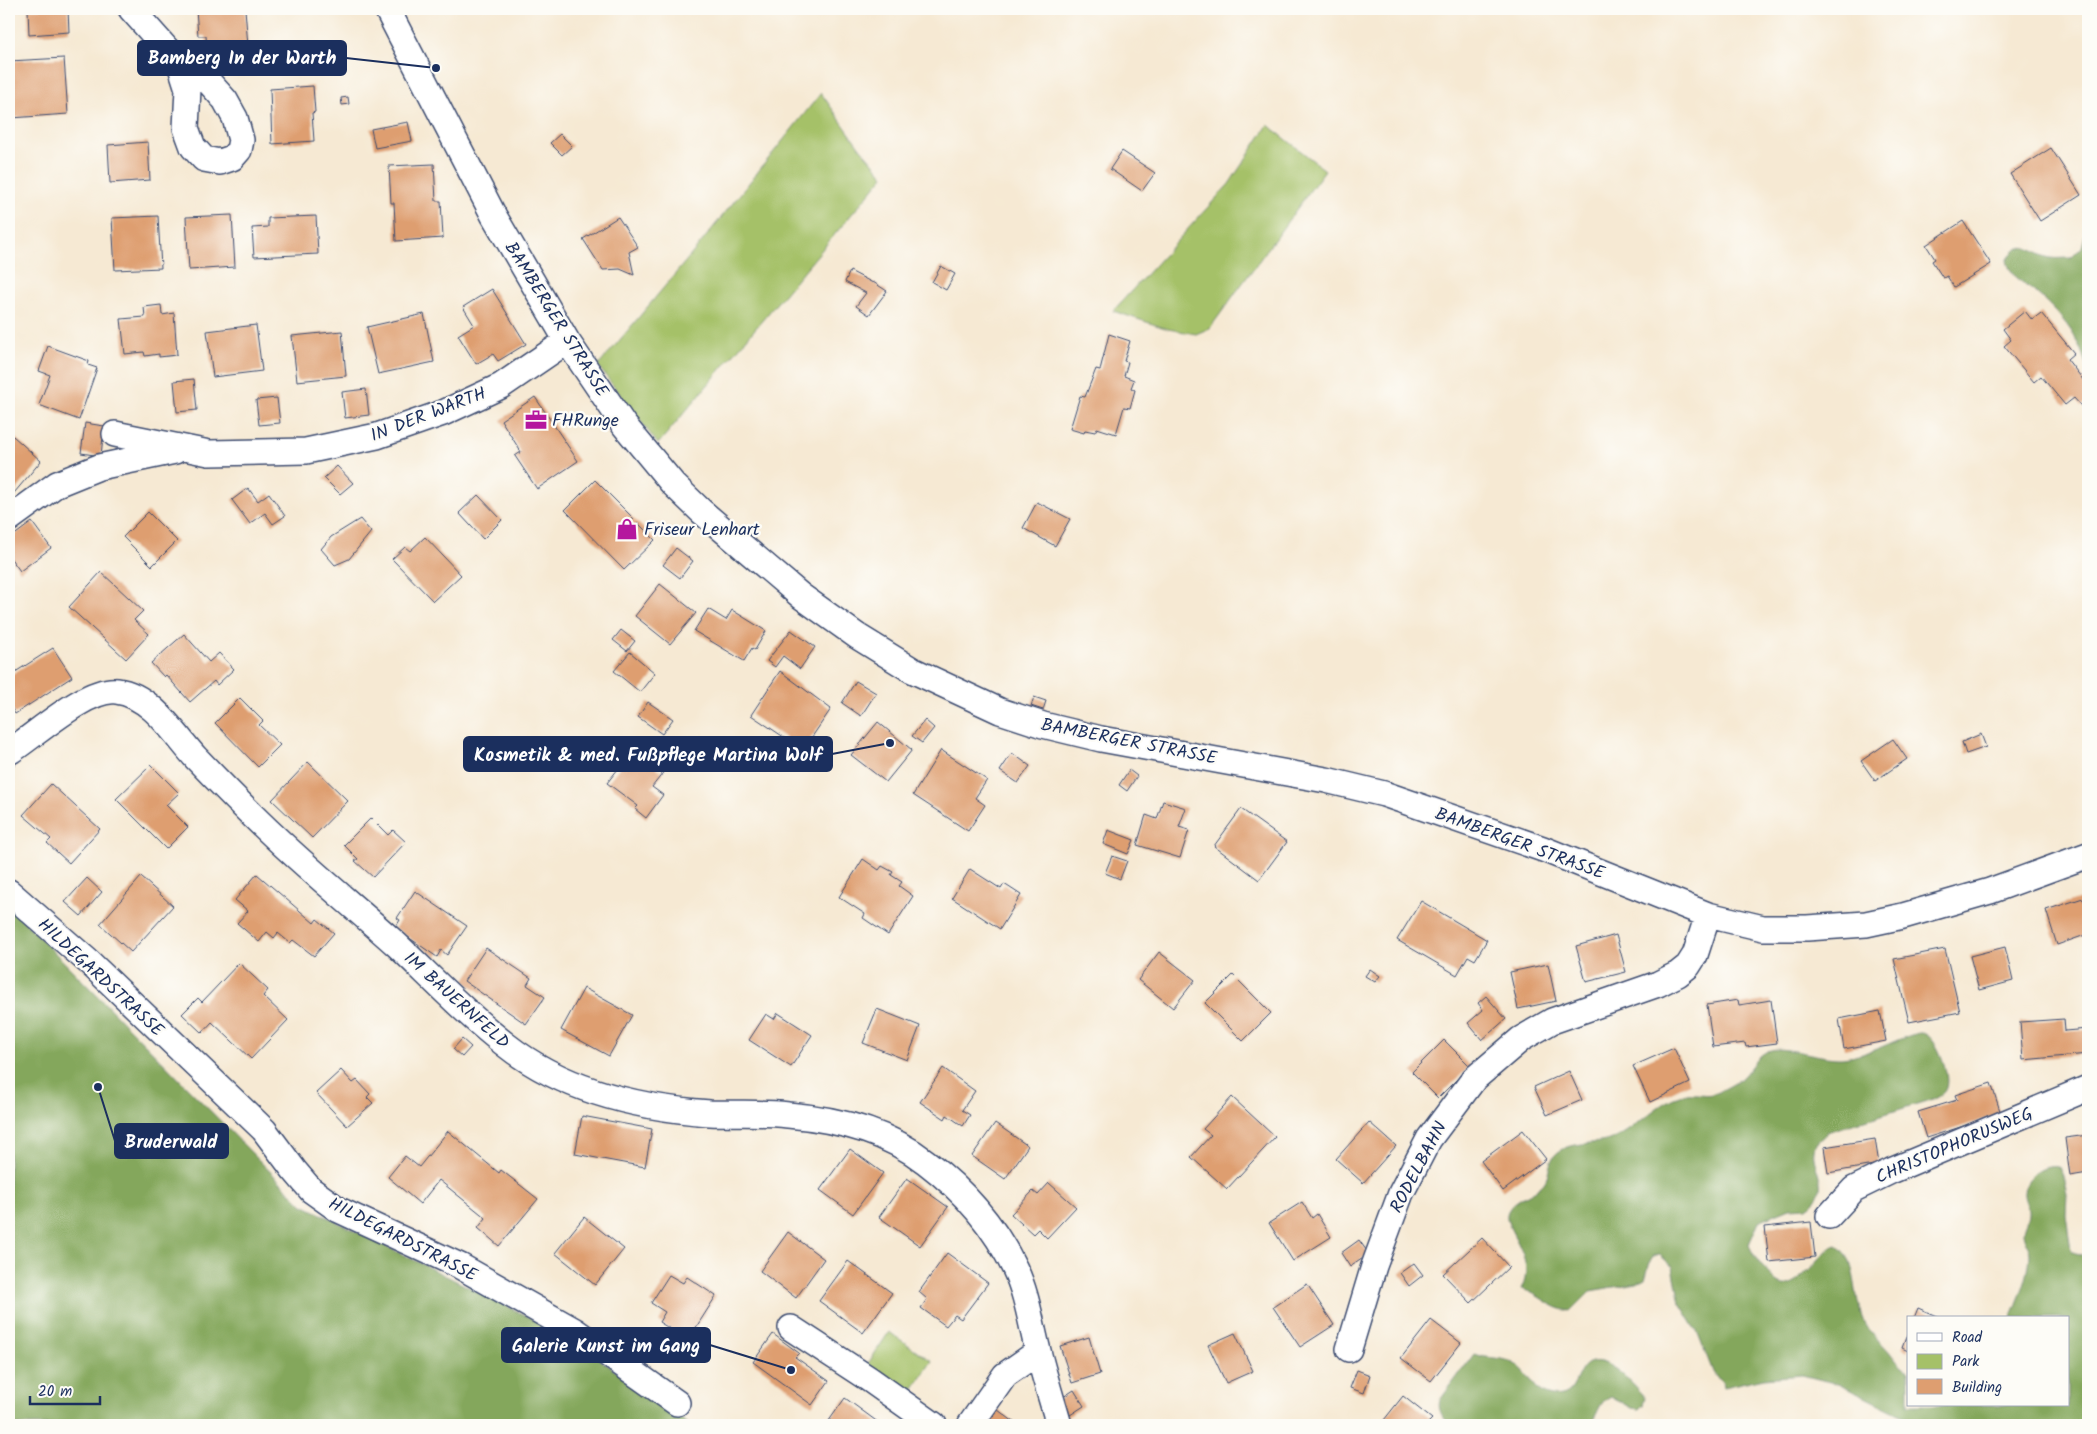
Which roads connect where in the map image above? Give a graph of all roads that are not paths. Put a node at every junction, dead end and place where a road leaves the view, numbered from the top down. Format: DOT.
graph roads {
  1 [pos="131,9"];
  2 [pos="387,9"];
  3 [pos="180,64"];
  4 [pos="567,341"];
  5 [pos="115,434"];
  6 [pos="187,448"];
  7 [pos="9,519"];
  8 [pos="9,752"];
  9 [pos="2088,857"];
  10 [pos="9,892"];
  11 [pos="1708,915"];
  12 [pos="2088,1088"];
  13 [pos="1829,1216"];
  14 [pos="791,1328"];
  15 [pos="1349,1349"];
  16 [pos="1038,1352"];
  17 [pos="677,1403"];
  18 [pos="934,1425"];
  19 [pos="970,1425"];
  20 [pos="1059,1425"];
  1 -- 3 [label="street"];
  2 -- 4 [label="street, BAMBERGER STRASSE"];
  4 -- 6 [label="street, IN DER WARTH"];
  4 -- 11 [label="street, BAMBERGER STRASSE"];
  5 -- 6 [label="street, IN DER WARTH"];
  6 -- 7 [label="street, IN DER WARTH"];
  8 -- 16 [label="street, IM BAUERNFELD"];
  9 -- 11 [label="street, BAMBERGER STRASSE"];
  10 -- 17 [label="street, HILDEGARDSTRASSE"];
  11 -- 15 [label="street, RODELBAHN"];
  12 -- 13 [label="street, CHRISTOPHORUSWEG"];
  14 -- 18 [label="street"];
  16 -- 19 [label="street"];
  16 -- 20 [label="street, IM BAUERNFELD"];
}
